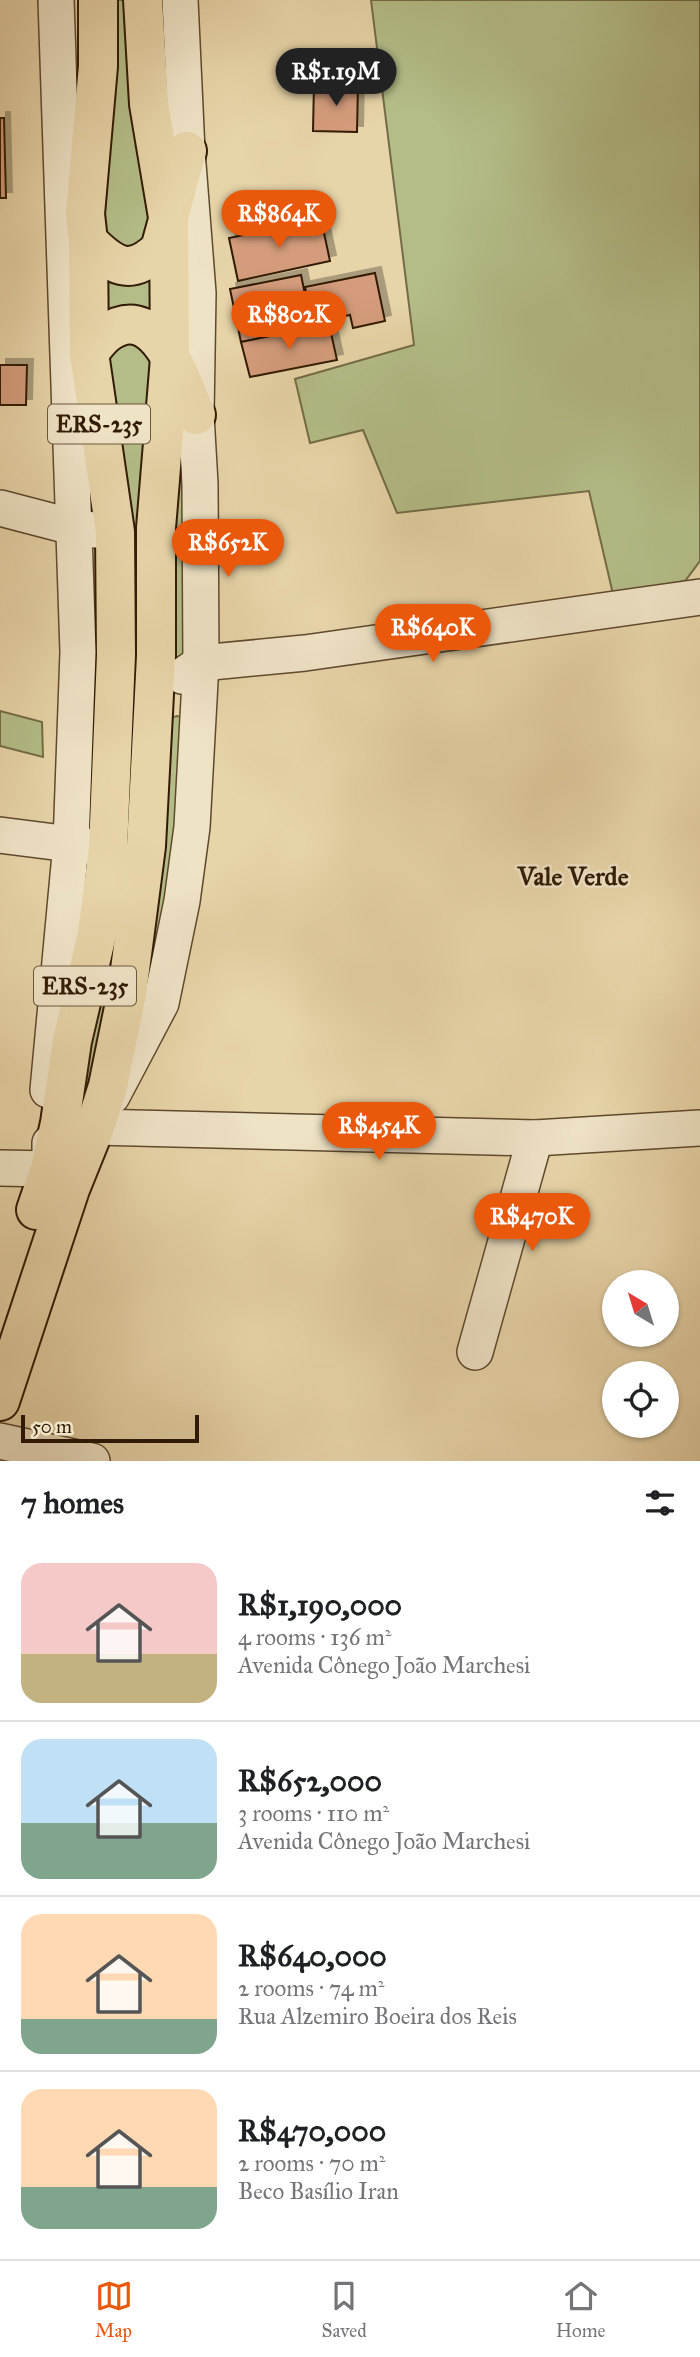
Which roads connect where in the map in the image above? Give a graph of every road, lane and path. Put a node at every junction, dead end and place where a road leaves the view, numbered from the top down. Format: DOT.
graph roads {
  1 [pos="56,0"];
  2 [pos="98,0"];
  3 [pos="143,0"];
  4 [pos="180,0"];
  5 [pos="187,151"];
  6 [pos="169,223"];
  7 [pos="88,240"];
  8 [pos="89,353"];
  9 [pos="170,358"];
  10 [pos="196,415"];
  11 [pos="0,508"];
  12 [pos="73,527"];
  13 [pos="115,532"];
  14 [pos="700,597"];
  15 [pos="201,663"];
  16 [pos="153,696"];
  17 [pos="0,835"];
  18 [pos="71,844"];
  19 [pos="108,849"];
  20 [pos="78,1125"];
  21 [pos="700,1128"];
  22 [pos="535,1139"];
  23 [pos="0,1168"];
  24 [pos="50,1169"];
  25 [pos="0,1318"];
  26 [pos="475,1352"];
  27 [pos="0,1401"];
  28 [pos="0,1441"];
  29 [pos="92,1461"];
  1 -- 12 [label="street"];
  2 -- 7 [label="main road, ERS-235"];
  3 -- 6 [label="main road, ERS-235"];
  4 -- 5 [label="street"];
  5 -- 6 [label="main road"];
  5 -- 10 [label="street"];
  6 -- 7 [label="main road"];
  6 -- 9 [label="main road, ERS-235"];
  7 -- 8 [label="main road, ERS-235"];
  8 -- 9 [label="main road"];
  8 -- 13 [label="main road, ERS-235"];
  9 -- 10 [label="main road"];
  9 -- 16 [label="main road, ERS-235"];
  10 -- 15 [label="street"];
  11 -- 12 [label="street"];
  12 -- 13 [label="street"];
  12 -- 18 [label="street"];
  13 -- 19 [label="main road, ERS-235"];
  14 -- 15 [label="street"];
  15 -- 16 [label="street"];
  15 -- 20 [label="street"];
  16 -- 20 [label="main road, ERS-235"];
  17 -- 18 [label="street"];
  18 -- 19 [label="street"];
  18 -- 24 [label="street"];
  19 -- 20 [label="main road, ERS-235"];
  20 -- 22 [label="street"];
  20 -- 24 [label="main road, ERS-235"];
  20 -- 27 [label="main road, ERS-235"];
  21 -- 22 [label="street"];
  22 -- 26 [label="street"];
  23 -- 24 [label="street"];
  24 -- 25 [label="main road, ERS-235"];
  28 -- 29 [label="street"];
}
